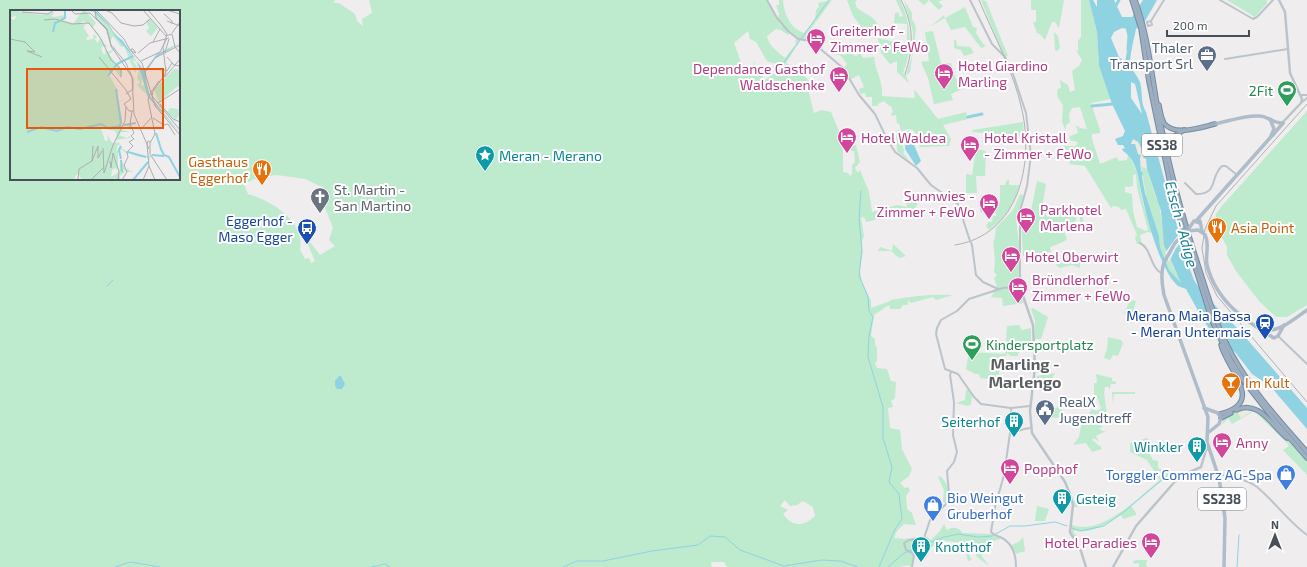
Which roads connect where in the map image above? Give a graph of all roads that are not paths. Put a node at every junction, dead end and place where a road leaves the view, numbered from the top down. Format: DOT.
graph roads {
  1 [pos="767,0"];
  2 [pos="970,0"];
  3 [pos="1164,0"];
  4 [pos="1220,0"];
  5 [pos="1273,0"];
  6 [pos="1279,0"];
  7 [pos="1135,1"];
  8 [pos="1151,21"];
  9 [pos="1142,29"];
  10 [pos="1288,49"];
  11 [pos="1225,59"];
  12 [pos="1152,79"];
  13 [pos="1301,95"];
  14 [pos="1307,96"];
  15 [pos="1301,103"];
  16 [pos="1270,119"];
  17 [pos="1283,123"];
  18 [pos="1215,124"];
  19 [pos="1274,129"];
  20 [pos="1185,130"];
  21 [pos="1270,138"];
  22 [pos="1168,156"];
  23 [pos="1237,175"];
  24 [pos="1185,183"];
  25 [pos="1203,215"];
  26 [pos="1196,221"];
  27 [pos="1190,229"];
  28 [pos="1202,230"];
  29 [pos="1140,242"];
  30 [pos="1163,274"];
  31 [pos="1020,287"];
  32 [pos="998,289"];
  33 [pos="1307,310"];
  34 [pos="1264,330"];
  35 [pos="1271,331"];
  36 [pos="1277,333"];
  37 [pos="1271,336"];
  38 [pos="1219,337"];
  39 [pos="1307,364"];
  40 [pos="952,372"];
  41 [pos="1030,406"];
  42 [pos="1011,408"];
  43 [pos="1204,408"];
  44 [pos="1213,412"];
  45 [pos="1220,416"];
  46 [pos="1208,417"];
  47 [pos="1209,423"];
  48 [pos="1215,425"];
  49 [pos="1031,428"];
  50 [pos="1010,433"];
  51 [pos="1208,434"];
  52 [pos="1294,443"];
  53 [pos="1209,448"];
  54 [pos="1307,452"];
  55 [pos="1307,458"];
  56 [pos="1218,474"];
  57 [pos="1307,535"];
  58 [pos="912,567"];
  59 [pos="1016,567"];
  60 [pos="1086,567"];
  61 [pos="1113,567"];
  62 [pos="1224,567"];
  1 -- 32 [label="street, bridge"];
  2 -- 31 [label="street"];
  3 -- 8 [label="street"];
  4 -- 5 [label="street"];
  6 -- 10 [label="street"];
  7 -- 9 [label="highway, SS38"];
  9 -- 12 [label="highway, SS38"];
  9 -- 38 [label="highway, SS38"];
  10 -- 11 [label="street"];
  10 -- 13 [label="street"];
  12 -- 20 [label="highway"];
  12 -- 22 [label="highway, SS38"];
  13 -- 14 [label="street"];
  13 -- 15 [label="street"];
  14 -- 15 [label="street"];
  15 -- 17 [label="street"];
  16 -- 17 [label="main road"];
  16 -- 18 [label="main road"];
  16 -- 19 [label="main road"];
  17 -- 19 [label="street"];
  17 -- 21 [label="main road"];
  18 -- 20 [label="highway"];
  19 -- 21 [label="main road"];
  20 -- 22 [label="highway"];
  21 -- 23 [label="main road"];
  22 -- 54 [label="highway, SS38"];
  23 -- 24 [label="street"];
  23 -- 25 [label="main road"];
  25 -- 26 [label="main road"];
  25 -- 28 [label="main road"];
  26 -- 27 [label="main road"];
  26 -- 28 [label="main road"];
  27 -- 28 [label="main road"];
  27 -- 30 [label="main road, SS238, bridge"];
  28 -- 34 [label="main road"];
  29 -- 30 [label="street"];
  30 -- 43 [label="main road, SS238"];
  31 -- 32 [label="street"];
  31 -- 41 [label="street"];
  32 -- 40 [label="street"];
  33 -- 36 [label="main road"];
  34 -- 35 [label="main road"];
  34 -- 37 [label="main road"];
  35 -- 36 [label="main road"];
  35 -- 37 [label="main road"];
  36 -- 37 [label="main road"];
  36 -- 39 [label="street"];
  38 -- 45 [label="highway"];
  38 -- 52 [label="highway, SS38"];
  40 -- 42 [label="street"];
  40 -- 58 [label="street"];
  41 -- 42 [label="street"];
  41 -- 49 [label="street"];
  42 -- 50 [label="street"];
  43 -- 44 [label="main road"];
  43 -- 46 [label="main road, SS238"];
  44 -- 45 [label="main road"];
  44 -- 46 [label="main road"];
  45 -- 48 [label="main road"];
  45 -- 52 [label="highway"];
  46 -- 47 [label="main road, SS238"];
  47 -- 48 [label="main road"];
  47 -- 51 [label="main road, SS238"];
  48 -- 51 [label="main road"];
  49 -- 50 [label="street"];
  49 -- 60 [label="street"];
  50 -- 59 [label="street"];
  51 -- 53 [label="main road, SS238"];
  52 -- 55 [label="highway, SS38"];
  53 -- 56 [label="main road, SS238"];
  53 -- 61 [label="street"];
  56 -- 57 [label="street"];
  56 -- 62 [label="main road, SS238"];
}
